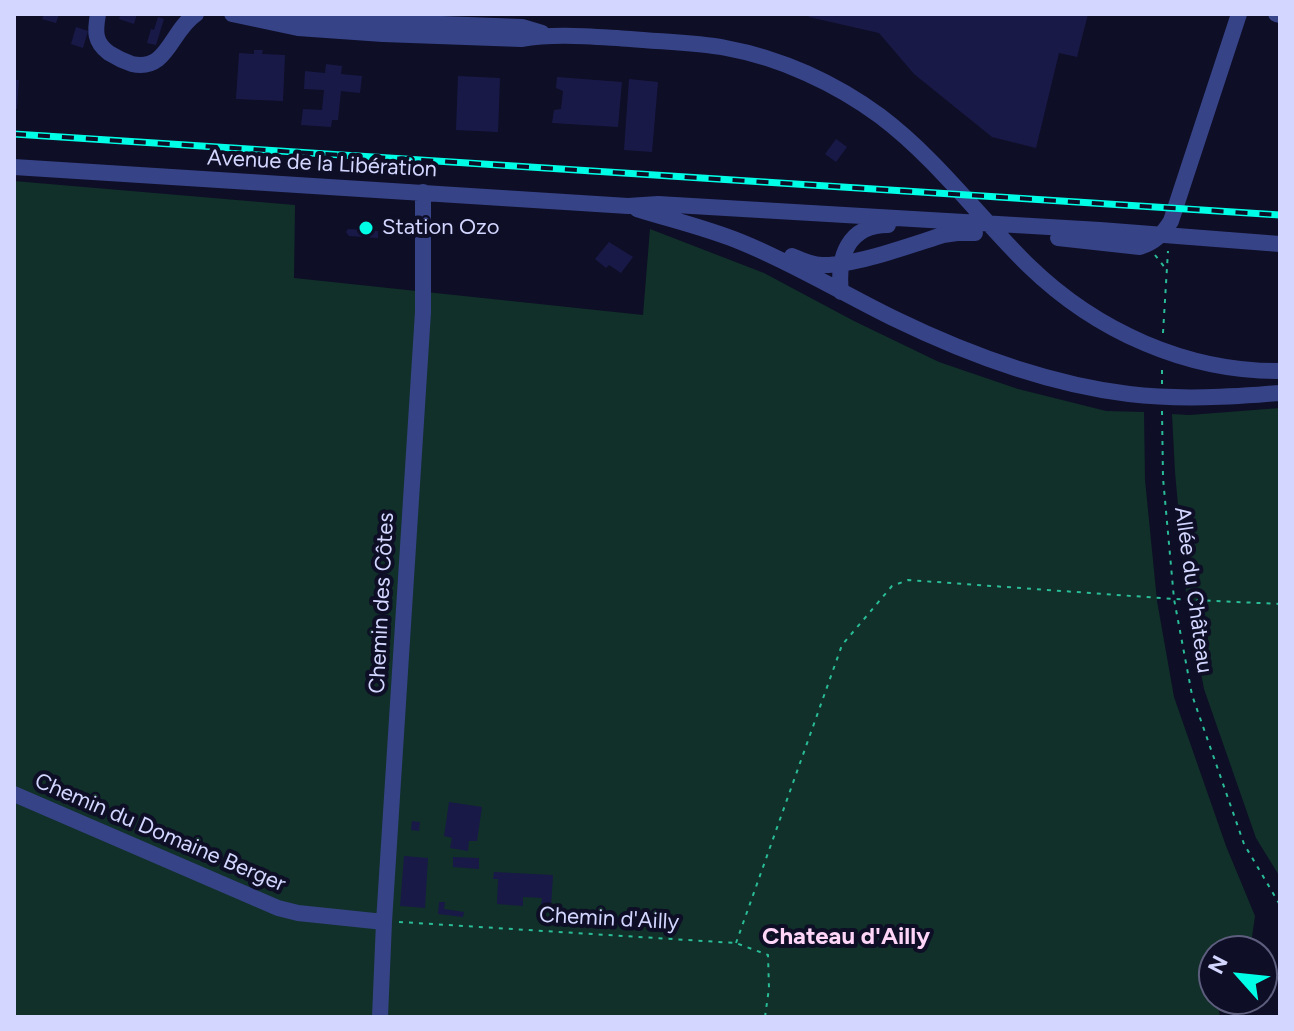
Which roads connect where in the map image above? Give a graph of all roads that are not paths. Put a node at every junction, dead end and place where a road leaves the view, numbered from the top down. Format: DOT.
graph roads {
  1 [pos="98,14"];
  2 [pos="196,14"];
  3 [pos="233,14"];
  4 [pos="286,14"];
  5 [pos="1239,14"];
  6 [pos="441,25"];
  7 [pos="14,167"];
  8 [pos="423,192"];
  9 [pos="628,206"];
  10 [pos="930,221"];
  11 [pos="1166,235"];
  12 [pos="742,242"];
  13 [pos="1280,244"];
  14 [pos="841,263"];
  15 [pos="841,292"];
  16 [pos="1280,371"];
  17 [pos="1280,393"];
  18 [pos="14,794"];
  19 [pos="384,922"];
  20 [pos="380,1017"];
  1 -- 2 [label="street"];
  3 -- 6 [label="street"];
  4 -- 6 [label="street"];
  5 -- 11 [label="street"];
  6 -- 16 [label="street"];
  7 -- 8 [label="street, Avenue de la Libération"];
  8 -- 9 [label="street, Avenue de la Libération"];
  8 -- 19 [label="street, Chemin des Côtes"];
  9 -- 10 [label="street"];
  9 -- 12 [label="street"];
  10 -- 11 [label="street"];
  10 -- 14 [label="street"];
  11 -- 13 [label="street"];
  11 -- 14 [label="street"];
  12 -- 14 [label="street"];
  12 -- 15 [label="street"];
  14 -- 15 [label="street"];
  15 -- 17 [label="street"];
  18 -- 19 [label="street, Chemin du Domaine Berger"];
  19 -- 20 [label="street, Chemin des Côtes"];
}
